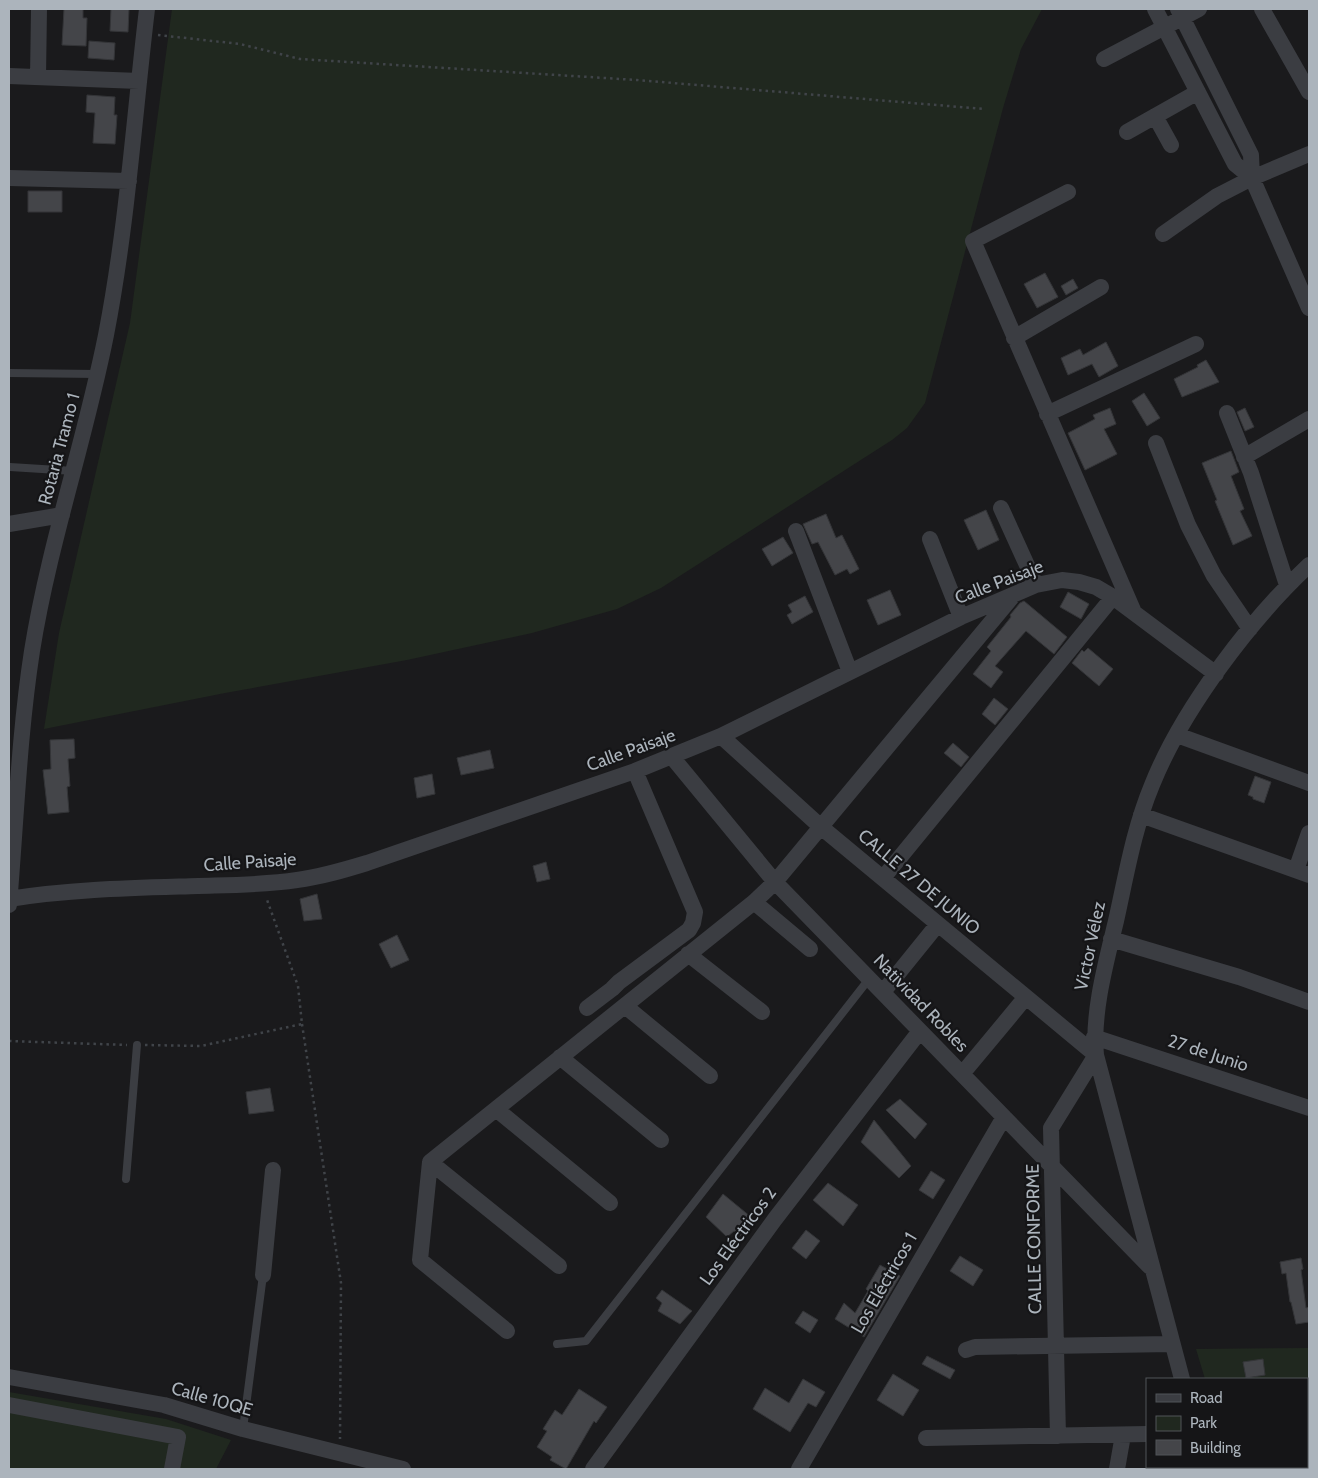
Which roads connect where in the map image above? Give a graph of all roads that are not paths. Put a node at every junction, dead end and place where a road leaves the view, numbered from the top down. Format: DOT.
graph roads {
  1 [pos="39,9"];
  2 [pos="147,9"];
  3 [pos="1155,9"];
  4 [pos="1199,9"];
  5 [pos="1262,9"];
  6 [pos="1180,13"];
  7 [pos="1166,28"];
  8 [pos="1104,59"];
  9 [pos="9,76"];
  10 [pos="38,76"];
  11 [pos="139,81"];
  12 [pos="1198,92"];
  13 [pos="1309,92"];
  14 [pos="1155,116"];
  15 [pos="1127,132"];
  16 [pos="1171,145"];
  17 [pos="1309,154"];
  18 [pos="9,178"];
  19 [pos="1252,178"];
  20 [pos="129,181"];
  21 [pos="1068,192"];
  22 [pos="1163,234"];
  23 [pos="1101,287"];
  24 [pos="1309,308"];
  25 [pos="1014,338"];
  26 [pos="1196,344"];
  27 [pos="9,373"];
  28 [pos="98,374"];
  29 [pos="1227,413"];
  30 [pos="1047,414"];
  31 [pos="1309,419"];
  32 [pos="1156,443"];
  33 [pos="1244,456"];
  34 [pos="10,466"];
  35 [pos="74,471"];
  36 [pos="1001,508"];
  37 [pos="62,515"];
  38 [pos="9,524"];
  39 [pos="796,531"];
  40 [pos="930,539"];
  41 [pos="1309,565"];
  42 [pos="1036,585"];
  43 [pos="1287,586"];
  44 [pos="1015,594"];
  45 [pos="1113,597"];
  46 [pos="1134,612"];
  47 [pos="961,617"];
  48 [pos="1250,629"];
  49 [pos="850,672"];
  50 [pos="1216,674"];
  51 [pos="1177,735"];
  52 [pos="721,736"];
  53 [pos="672,757"];
  54 [pos="635,771"];
  55 [pos="1309,783"];
  56 [pos="1141,815"];
  57 [pos="821,827"];
  58 [pos="1309,832"];
  59 [pos="1302,872"];
  60 [pos="882,878"];
  61 [pos="775,882"];
  62 [pos="9,899"];
  63 [pos="754,902"];
  64 [pos="9,906"];
  65 [pos="938,924"];
  66 [pos="1111,939"];
  67 [pos="810,949"];
  68 [pos="688,954"];
  69 [pos="869,979"];
  70 [pos="883,992"];
  71 [pos="1026,997"];
  72 [pos="1309,1002"];
  73 [pos="625,1006"];
  74 [pos="588,1008"];
  75 [pos="762,1012"];
  76 [pos="920,1031"];
  77 [pos="1094,1037"];
  78 [pos="136,1045"];
  79 [pos="1096,1055"];
  80 [pos="560,1057"];
  81 [pos="962,1074"];
  82 [pos="710,1076"];
  83 [pos="1309,1108"];
  84 [pos="496,1109"];
  85 [pos="1004,1117"];
  86 [pos="661,1140"];
  87 [pos="430,1162"];
  88 [pos="1052,1167"];
  89 [pos="273,1170"];
  90 [pos="126,1179"];
  91 [pos="610,1203"];
  92 [pos="559,1266"];
  93 [pos="1152,1269"];
  94 [pos="262,1275"];
  95 [pos="507,1331"];
  96 [pos="557,1344"];
  97 [pos="1172,1344"];
  98 [pos="1056,1346"];
  99 [pos="966,1350"];
  100 [pos="9,1377"];
  101 [pos="1182,1378"];
  102 [pos="9,1405"];
  103 [pos="244,1429"];
  104 [pos="1146,1434"];
  105 [pos="1123,1435"];
  106 [pos="1058,1436"];
  107 [pos="926,1438"];
  108 [pos="172,1469"];
  109 [pos="403,1469"];
  110 [pos="594,1469"];
  111 [pos="798,1469"];
  112 [pos="1118,1469"];
  1 -- 10 [label="street"];
  2 -- 11 [label="street, Rotaria Tramo 1"];
  3 -- 7 [label="street"];
  4 -- 6 [label="street"];
  5 -- 13 [label="street"];
  6 -- 7 [label="street"];
  6 -- 19 [label="street"];
  7 -- 8 [label="street"];
  7 -- 12 [label="street"];
  9 -- 10 [label="street"];
  10 -- 11 [label="street"];
  11 -- 20 [label="street, Rotaria Tramo 1"];
  12 -- 14 [label="street"];
  12 -- 19 [label="street"];
  14 -- 15 [label="street"];
  14 -- 16 [label="street"];
  17 -- 19 [label="street"];
  18 -- 20 [label="street"];
  19 -- 22 [label="street"];
  19 -- 24 [label="street"];
  20 -- 28 [label="street, Rotaria Tramo 1"];
  21 -- 25 [label="street"];
  23 -- 25 [label="street"];
  25 -- 30 [label="street"];
  26 -- 30 [label="street"];
  27 -- 28 [label="lane"];
  28 -- 35 [label="street, Rotaria Tramo 1"];
  29 -- 33 [label="street"];
  30 -- 46 [label="street"];
  31 -- 33 [label="street"];
  32 -- 48 [label="street"];
  33 -- 43 [label="street"];
  34 -- 35 [label="lane"];
  35 -- 37 [label="street, Rotaria Tramo 1"];
  36 -- 42 [label="street"];
  37 -- 38 [label="street"];
  37 -- 62 [label="street, Rotaria Tramo 1"];
  39 -- 49 [label="street"];
  40 -- 47 [label="street"];
  41 -- 43 [label="street, Victor Vélez"];
  42 -- 44 [label="street, Calle Paisaje"];
  42 -- 45 [label="street, Calle Paisaje"];
  43 -- 48 [label="street, Victor Vélez"];
  44 -- 47 [label="street, Calle Paisaje"];
  44 -- 57 [label="street"];
  45 -- 46 [label="street, Calle Paisaje"];
  45 -- 60 [label="street"];
  46 -- 50 [label="street, Calle Paisaje"];
  47 -- 49 [label="street, Calle Paisaje"];
  48 -- 50 [label="street, Victor Vélez"];
  49 -- 52 [label="street, Calle Paisaje"];
  50 -- 51 [label="street, Victor Vélez"];
  51 -- 55 [label="street"];
  51 -- 56 [label="street, Victor Vélez"];
  52 -- 53 [label="street, Calle Paisaje"];
  52 -- 57 [label="street, CALLE 27 DE JUNIO"];
  53 -- 54 [label="street, Calle Paisaje"];
  53 -- 61 [label="street, Natividad Robles"];
  54 -- 62 [label="street, Calle Paisaje"];
  54 -- 74 [label="street"];
  56 -- 59 [label="street"];
  56 -- 66 [label="street, Victor Vélez"];
  57 -- 60 [label="street, CALLE 27 DE JUNIO"];
  57 -- 61 [label="street"];
  58 -- 59 [label="street"];
  60 -- 65 [label="street, CALLE 27 DE JUNIO"];
  61 -- 63 [label="street"];
  61 -- 69 [label="street, Natividad Robles"];
  62 -- 64 [label="street, Rotaria Tramo 1"];
  63 -- 67 [label="street"];
  63 -- 68 [label="street"];
  65 -- 70 [label="street"];
  65 -- 71 [label="street, CALLE 27 DE JUNIO"];
  66 -- 72 [label="street"];
  66 -- 77 [label="street, Victor Vélez"];
  68 -- 73 [label="street"];
  68 -- 75 [label="street"];
  69 -- 70 [label="street, Natividad Robles"];
  69 -- 96 [label="lane"];
  70 -- 76 [label="street, Natividad Robles"];
  71 -- 79 [label="street, CALLE 27 DE JUNIO"];
  71 -- 81 [label="street"];
  73 -- 80 [label="street"];
  73 -- 82 [label="street"];
  76 -- 81 [label="street, Natividad Robles"];
  76 -- 110 [label="street, Los Eléctricos 2"];
  77 -- 79 [label="street, Victor Vélez"];
  77 -- 83 [label="street, 27 de Junio"];
  78 -- 90 [label="lane"];
  79 -- 88 [label="street, CALLE CONFORME"];
  79 -- 93 [label="street, Victor Vélez"];
  80 -- 84 [label="street"];
  80 -- 86 [label="street"];
  81 -- 85 [label="street, Natividad Robles"];
  84 -- 87 [label="street"];
  84 -- 91 [label="street"];
  85 -- 88 [label="street, Natividad Robles"];
  85 -- 111 [label="street, Los Eléctricos 1"];
  87 -- 92 [label="street"];
  87 -- 95 [label="street"];
  88 -- 93 [label="street, Natividad Robles"];
  88 -- 98 [label="street, CALLE CONFORME"];
  89 -- 94 [label="street"];
  93 -- 97 [label="street, Victor Vélez"];
  94 -- 103 [label="lane"];
  97 -- 98 [label="street"];
  97 -- 101 [label="street, Victor Vélez"];
  98 -- 99 [label="street"];
  98 -- 106 [label="street, CALLE CONFORME"];
  100 -- 103 [label="street, Calle 10QE"];
  102 -- 108 [label="street"];
  103 -- 109 [label="street, Calle 10QE"];
  104 -- 105 [label="street"];
  105 -- 106 [label="street"];
  105 -- 112 [label="street"];
  106 -- 107 [label="street"];
}
